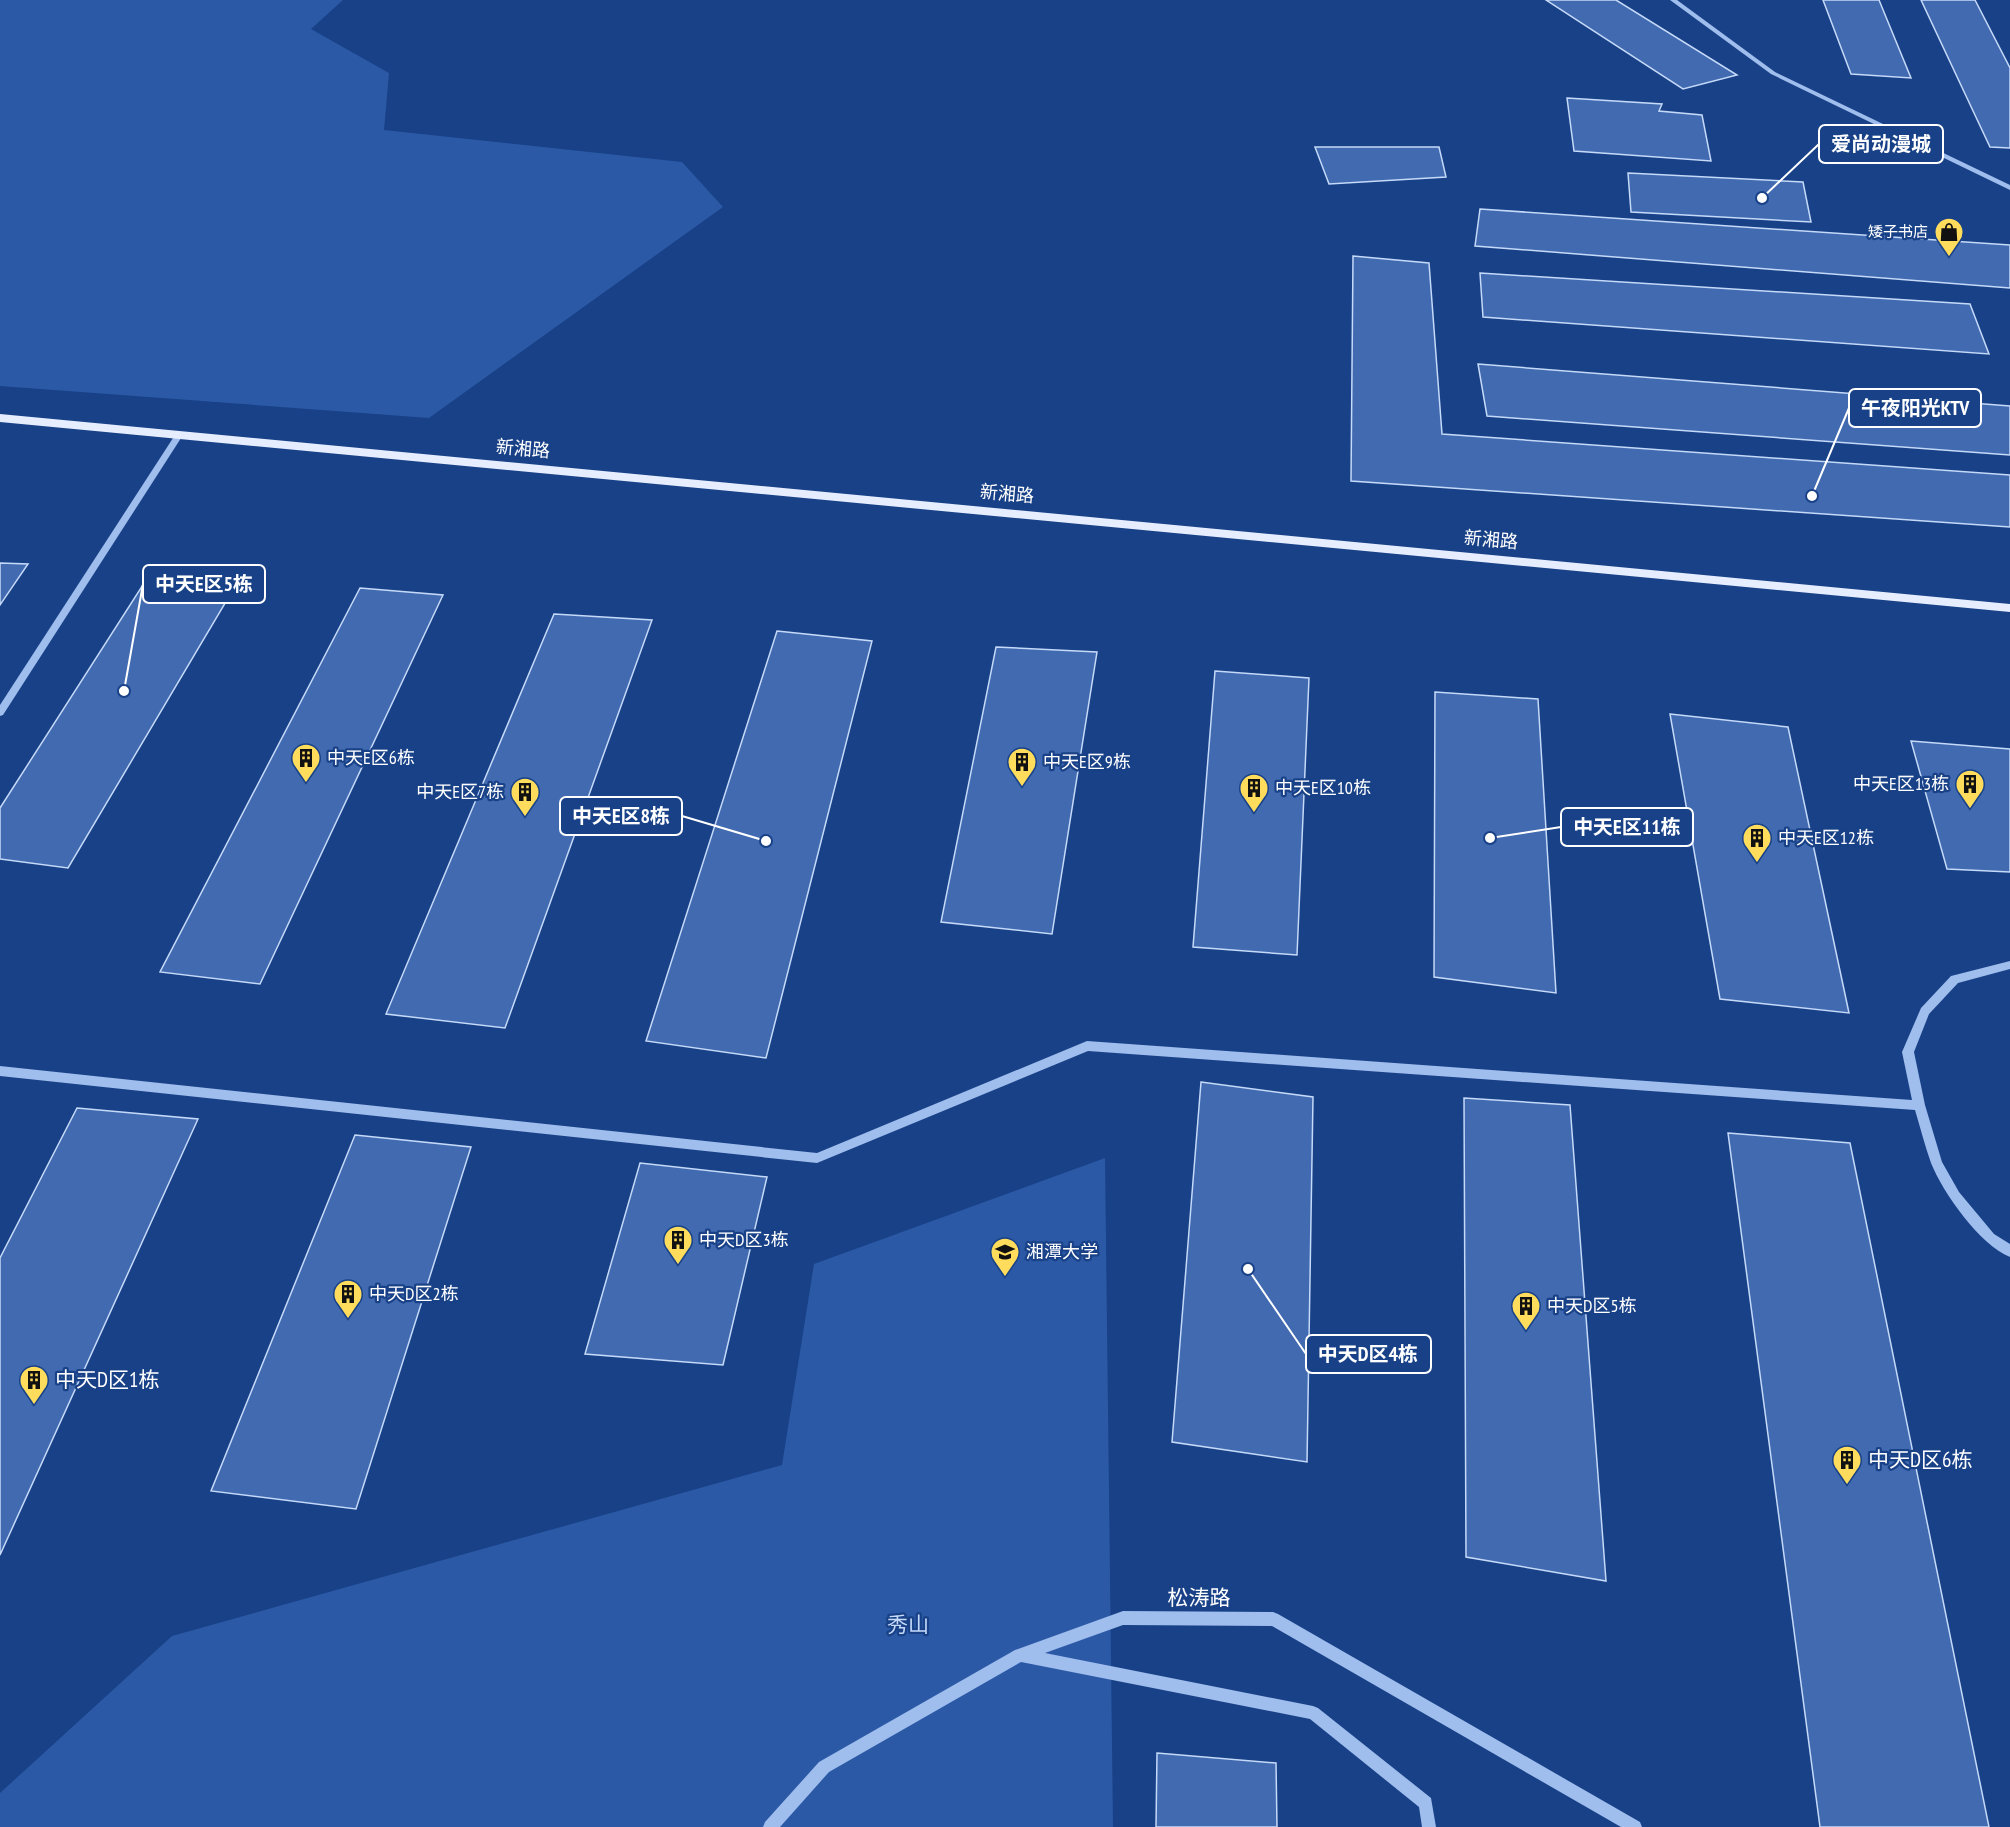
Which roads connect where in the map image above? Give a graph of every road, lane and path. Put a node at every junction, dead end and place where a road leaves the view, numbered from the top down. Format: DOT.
graph roads {
  1 [pos="1673,0"];
  2 [pos="2010,188"];
  3 [pos="0,418"];
  4 [pos="179,435"];
  5 [pos="2010,608"];
  6 [pos="0,713"];
  7 [pos="2010,965"];
  8 [pos="0,1071"];
  9 [pos="1919,1105"];
  10 [pos="2010,1251"];
  11 [pos="1020,1655"];
  12 [pos="770,1827"];
  13 [pos="1430,1827"];
  14 [pos="1635,1827"];
  1 -- 2 [label="street"];
  3 -- 4 [label="main road, 新湘路"];
  4 -- 5 [label="main road, 新湘路"];
  4 -- 6 [label="street"];
  7 -- 9 [label="street"];
  8 -- 9 [label="street"];
  9 -- 10 [label="street"];
  11 -- 12 [label="street, 松涛路"];
  11 -- 13 [label="street"];
  11 -- 14 [label="street, 松涛路"];
}
